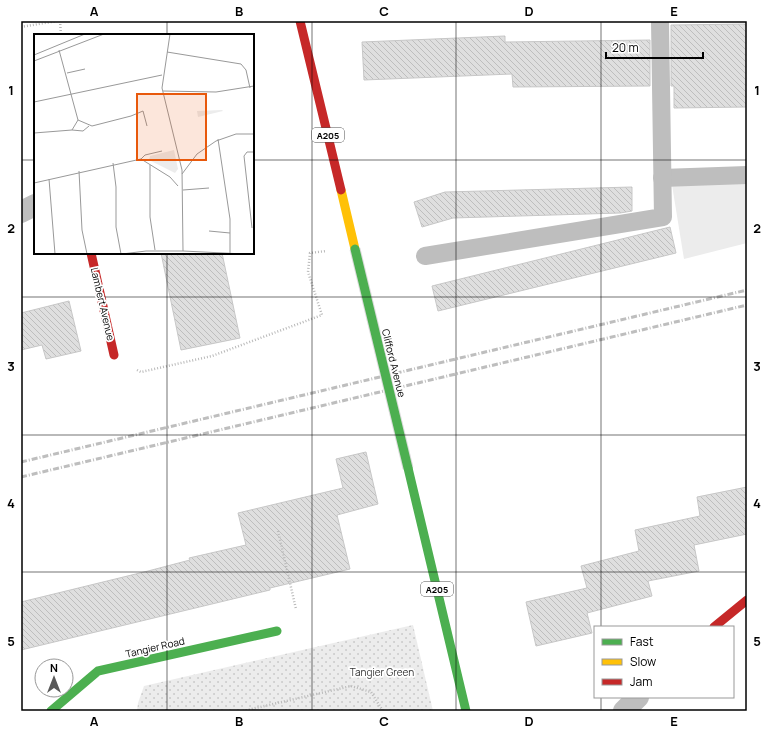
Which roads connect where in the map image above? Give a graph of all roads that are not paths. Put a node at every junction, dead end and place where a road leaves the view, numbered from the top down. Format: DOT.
graph roads {
  1 [pos="300,21"];
  2 [pos="660,21"];
  3 [pos="747,175"];
  4 [pos="662,178"];
  5 [pos="34,206"];
  6 [pos="21,212"];
  7 [pos="91,254"];
  8 [pos="425,256"];
  9 [pos="114,354"];
  10 [pos="747,600"];
  11 [pos="715,626"];
  12 [pos="277,631"];
  13 [pos="637,698"];
  14 [pos="51,711"];
  15 [pos="466,711"];
  16 [pos="624,711"];
  1 -- 15 [label="main road, Clifford Avenue / A205, bridge"];
  2 -- 4 [label="lane"];
  3 -- 4 [label="lane"];
  4 -- 8 [label="lane"];
  5 -- 6 [label="street"];
  7 -- 9 [label="main road, Lambert Avenue"];
  10 -- 11 [label="main road"];
  12 -- 14 [label="main road, Tangier Road"];
  13 -- 16 [label="street"];
}
